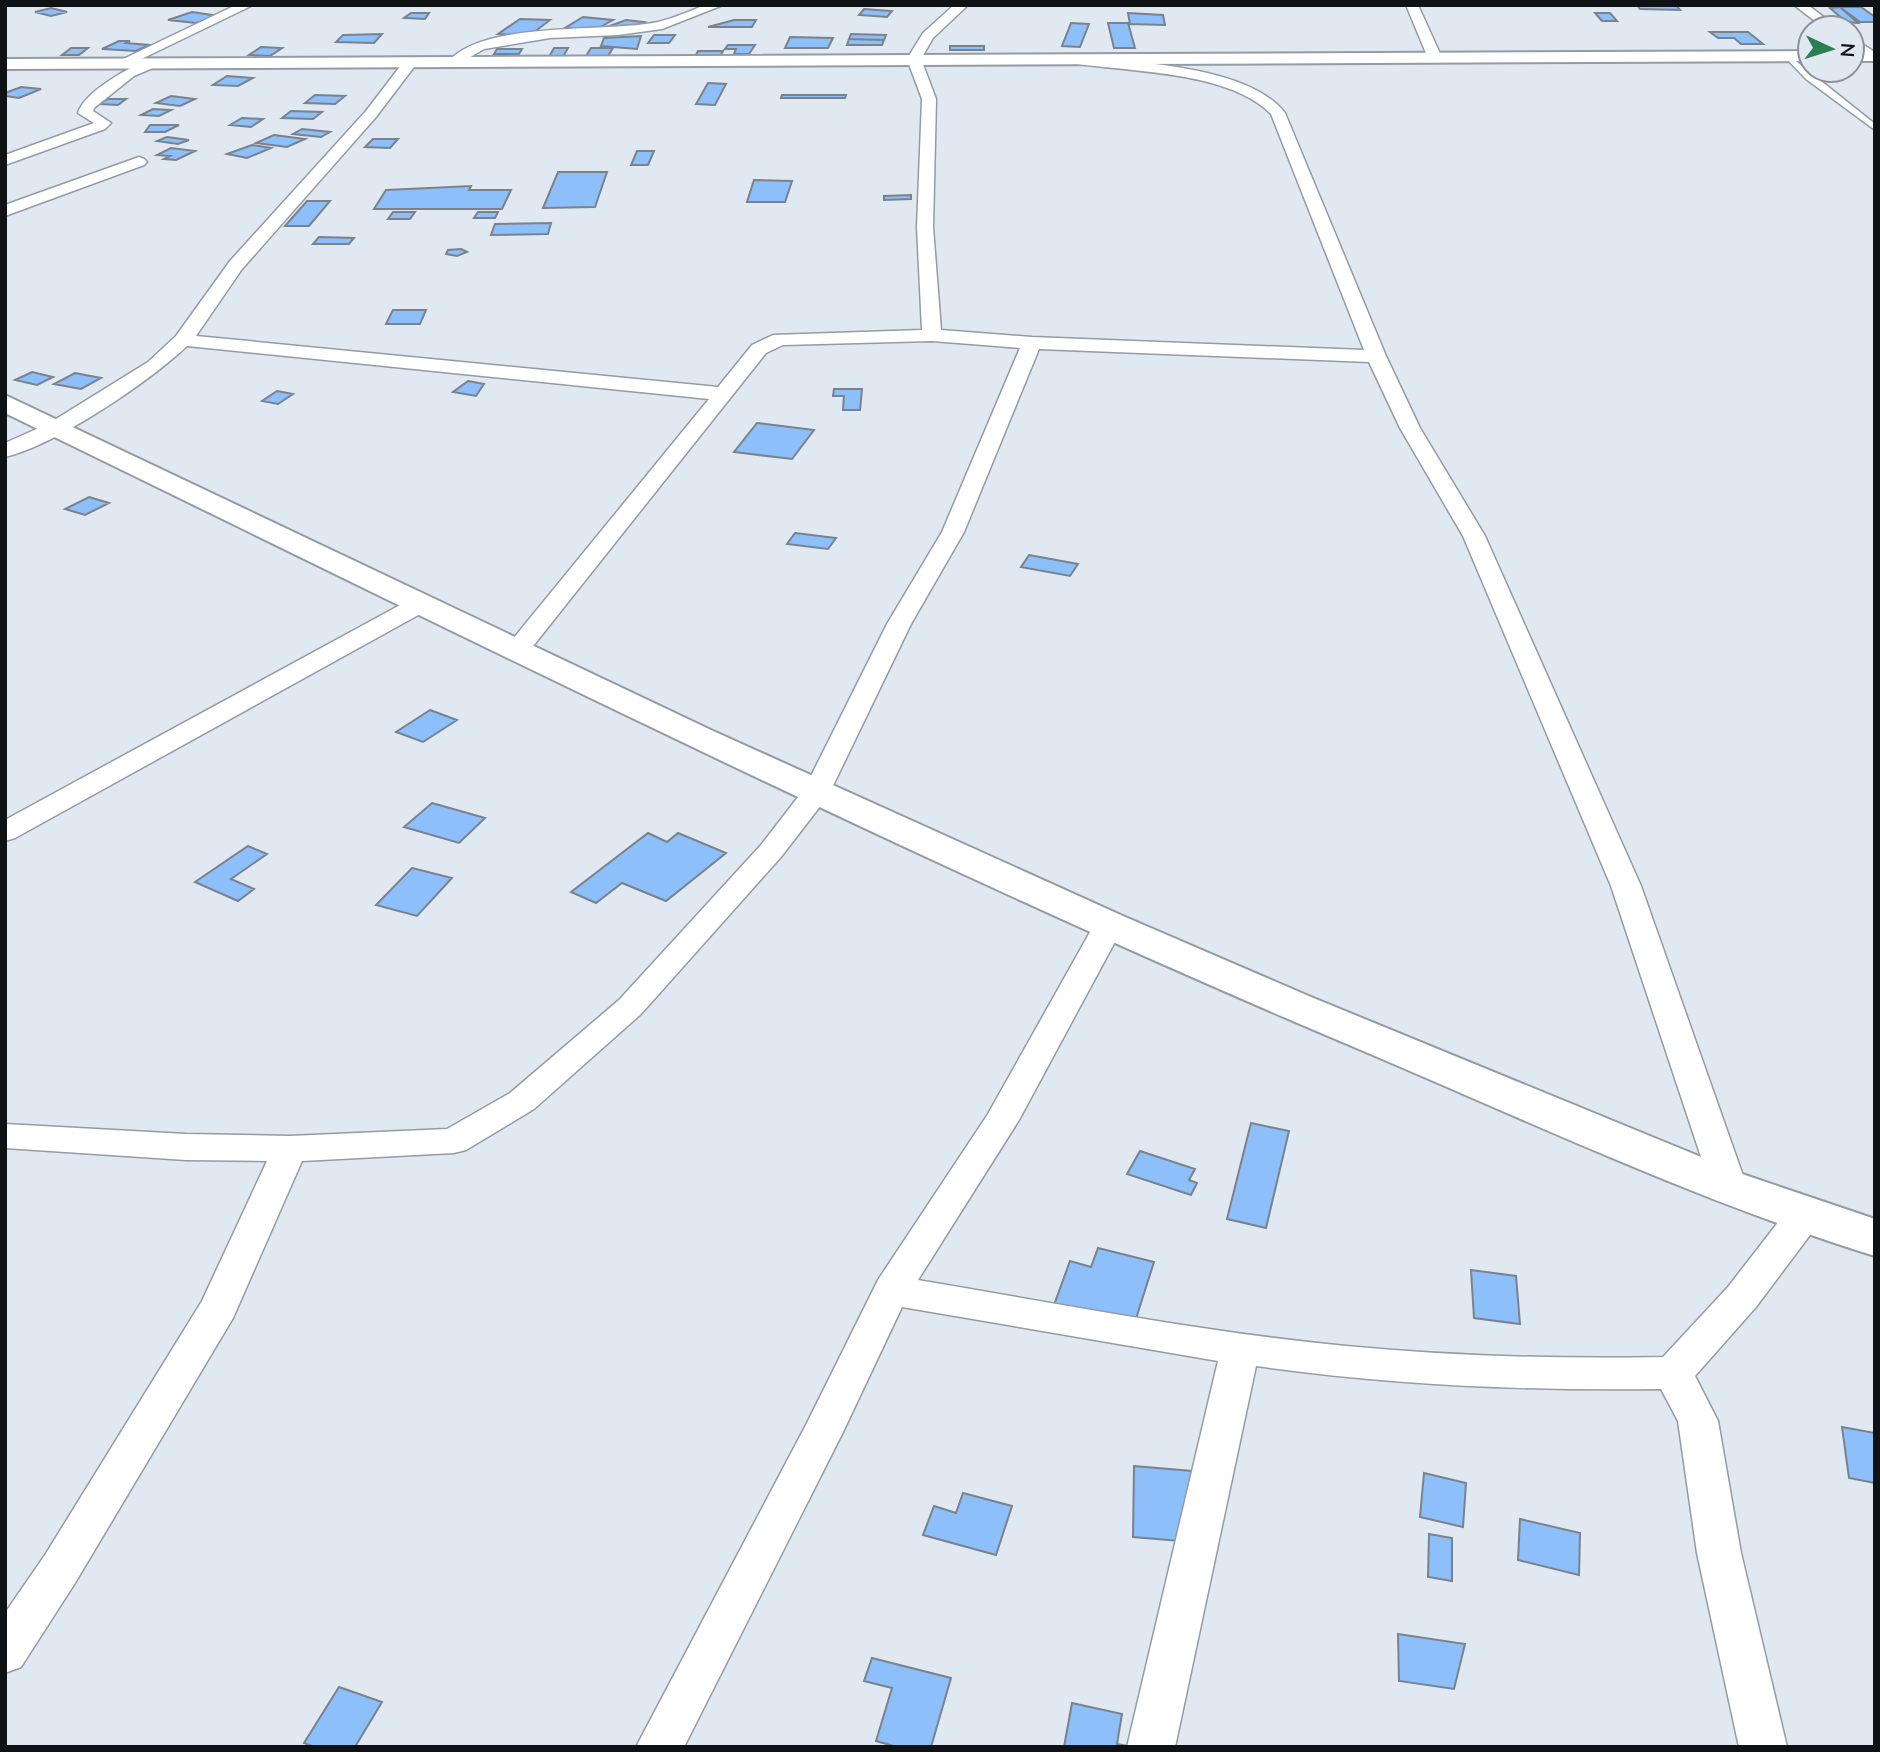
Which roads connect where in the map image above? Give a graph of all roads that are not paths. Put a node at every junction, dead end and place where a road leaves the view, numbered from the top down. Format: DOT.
graph roads {
  1 [pos="247,5"];
  2 [pos="717,5"];
  3 [pos="962,5"];
  4 [pos="1412,5"];
  5 [pos="1787,56"];
  6 [pos="1796,56"];
  7 [pos="1435,58"];
  8 [pos="914,60"];
  9 [pos="1077,60"];
  10 [pos="455,62"];
  11 [pos="411,63"];
  12 [pos="5,64"];
  13 [pos="118,64"];
  14 [pos="150,64"];
  15 [pos="1875,128"];
  16 [pos="5,160"];
  17 [pos="139,162"];
  18 [pos="5,211"];
  19 [pos="932,335"];
  20 [pos="183,340"];
  21 [pos="1032,343"];
  22 [pos="1376,356"];
  23 [pos="723,394"];
  24 [pos="5,403"];
  25 [pos="55,428"];
  26 [pos="5,451"];
  27 [pos="422,603"];
  28 [pos="517,650"];
  29 [pos="818,790"];
  30 [pos="5,832"];
  31 [pos="1109,925"];
  32 [pos="5,1136"];
  33 [pos="290,1149"];
  34 [pos="1729,1187"];
  35 [pos="1806,1213"];
  36 [pos="1875,1238"];
  37 [pos="891,1290"];
  38 [pos="1241,1347"];
  39 [pos="1673,1373"];
  40 [pos="5,1652"];
  41 [pos="659,1747"];
  42 [pos="1151,1747"];
  43 [pos="1763,1747"];
  1 -- 13 [label="street"];
  2 -- 10 [label="street"];
  3 -- 8 [label="street"];
  4 -- 7 [label="street"];
  5 -- 6 [label="main road"];
  5 -- 7 [label="main road"];
  5 -- 15 [label="lane"];
  7 -- 9 [label="main road"];
  8 -- 9 [label="main road"];
  8 -- 10 [label="main road"];
  8 -- 19 [label="street"];
  9 -- 22 [label="street"];
  10 -- 11 [label="main road"];
  11 -- 14 [label="main road"];
  11 -- 20 [label="street"];
  12 -- 13 [label="main road"];
  13 -- 14 [label="main road"];
  14 -- 16 [label="street"];
  17 -- 18 [label="street"];
  19 -- 21 [label="street"];
  19 -- 23 [label="street"];
  20 -- 23 [label="street"];
  20 -- 25 [label="street"];
  21 -- 22 [label="street"];
  21 -- 29 [label="street"];
  22 -- 34 [label="street"];
  23 -- 28 [label="street"];
  24 -- 25 [label="main road"];
  25 -- 26 [label="street"];
  25 -- 27 [label="main road"];
  27 -- 28 [label="main road"];
  27 -- 30 [label="street"];
  28 -- 29 [label="main road"];
  29 -- 31 [label="main road"];
  29 -- 33 [label="street"];
  31 -- 34 [label="main road"];
  31 -- 37 [label="street"];
  32 -- 33 [label="street"];
  33 -- 40 [label="street"];
  34 -- 35 [label="main road"];
  35 -- 36 [label="main road"];
  35 -- 39 [label="street"];
  37 -- 38 [label="street"];
  37 -- 41 [label="street"];
  38 -- 39 [label="street"];
  38 -- 42 [label="street"];
  39 -- 43 [label="street"];
}
